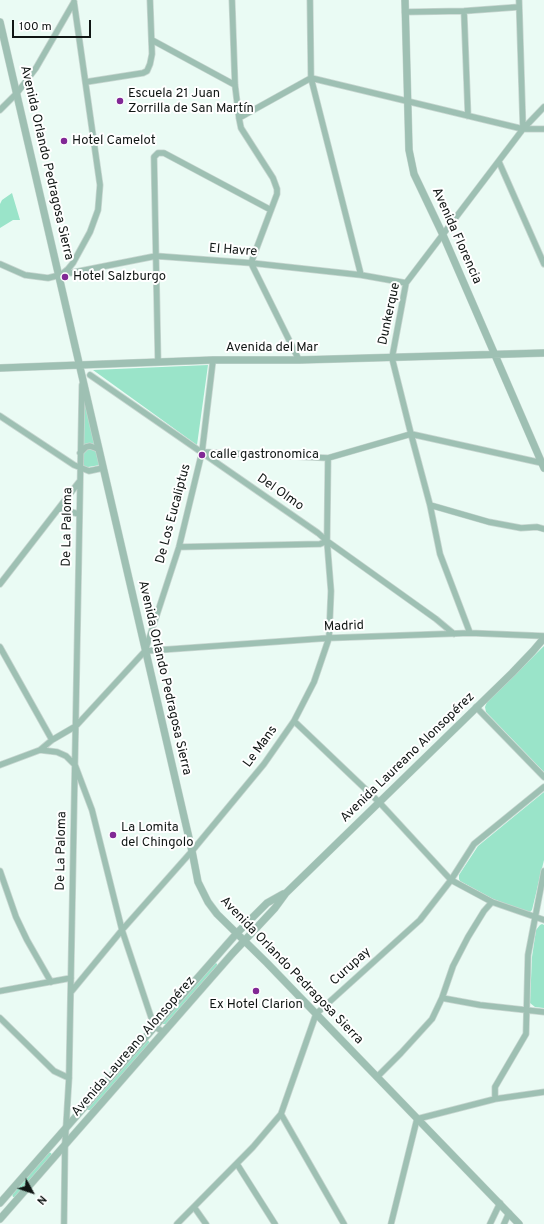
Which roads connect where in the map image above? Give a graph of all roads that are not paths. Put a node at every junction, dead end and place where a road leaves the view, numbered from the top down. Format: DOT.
graph roads {
  1 [pos="150,0"];
  2 [pos="232,0"];
  3 [pos="310,0"];
  4 [pos="405,0"];
  5 [pos="519,0"];
  6 [pos="74,1"];
  7 [pos="519,7"];
  8 [pos="405,12"];
  9 [pos="464,12"];
  10 [pos="0,22"];
  11 [pos="152,40"];
  12 [pos="312,78"];
  13 [pos="86,82"];
  14 [pos="235,85"];
  15 [pos="17,93"];
  16 [pos="406,100"];
  17 [pos="544,108"];
  18 [pos="0,110"];
  19 [pos="468,116"];
  20 [pos="238,118"];
  21 [pos="523,129"];
  22 [pos="544,129"];
  23 [pos="499,162"];
  24 [pos="271,210"];
  25 [pos="443,235"];
  26 [pos="156,256"];
  27 [pos="251,263"];
  28 [pos="0,264"];
  29 [pos="544,264"];
  30 [pos="60,275"];
  31 [pos="361,275"];
  32 [pos="406,283"];
  33 [pos="544,353"];
  34 [pos="495,354"];
  35 [pos="392,358"];
  36 [pos="213,360"];
  37 [pos="299,360"];
  38 [pos="158,362"];
  39 [pos="80,365"];
  40 [pos="0,368"];
  41 [pos="90,375"];
  42 [pos="82,377"];
  43 [pos="0,416"];
  44 [pos="410,434"];
  45 [pos="98,449"];
  46 [pos="202,452"];
  47 [pos="80,453"];
  48 [pos="328,458"];
  49 [pos="542,461"];
  50 [pos="80,468"];
  51 [pos="103,468"];
  52 [pos="89,471"];
  53 [pos="80,480"];
  54 [pos="430,505"];
  55 [pos="59,509"];
  56 [pos="79,514"];
  57 [pos="544,529"];
  58 [pos="327,542"];
  59 [pos="179,547"];
  60 [pos="0,584"];
  61 [pos="470,633"];
  62 [pos="454,634"];
  63 [pos="544,637"];
  64 [pos="329,638"];
  65 [pos="0,647"];
  66 [pos="145,651"];
  67 [pos="476,707"];
  68 [pos="294,721"];
  69 [pos="76,726"];
  70 [pos="52,740"];
  71 [pos="40,750"];
  72 [pos="0,765"];
  73 [pos="75,765"];
  74 [pos="544,777"];
  75 [pos="544,787"];
  76 [pos="380,802"];
  77 [pos="192,851"];
  78 [pos="0,871"];
  79 [pos="544,871"];
  80 [pos="452,880"];
  81 [pos="286,893"];
  82 [pos="492,902"];
  83 [pos="260,910"];
  84 [pos="266,916"];
  85 [pos="535,918"];
  86 [pos="544,920"];
  87 [pos="122,930"];
  88 [pos="237,933"];
  89 [pos="244,940"];
  90 [pos="216,956"];
  91 [pos="223,963"];
  92 [pos="71,978"];
  93 [pos="51,982"];
  94 [pos="0,992"];
  95 [pos="70,992"];
  96 [pos="442,998"];
  97 [pos="527,1011"];
  98 [pos="544,1012"];
  99 [pos="316,1014"];
  100 [pos="0,1018"];
  101 [pos="154,1026"];
  102 [pos="163,1032"];
  103 [pos="377,1077"];
  104 [pos="69,1078"];
  105 [pos="544,1092"];
  106 [pos="495,1099"];
  107 [pos="281,1114"];
  108 [pos="417,1119"];
  109 [pos="66,1127"];
  110 [pos="65,1144"];
  111 [pos="237,1164"];
  112 [pos="0,1204"];
  113 [pos="500,1204"];
  114 [pos="11,1206"];
  115 [pos="194,1207"];
  116 [pos="509,1213"];
  117 [pos="0,1219"];
  118 [pos="64,1224"];
  119 [pos="177,1224"];
  120 [pos="206,1224"];
  121 [pos="275,1224"];
  122 [pos="344,1224"];
  123 [pos="391,1224"];
  124 [pos="490,1224"];
  125 [pos="504,1224"];
  126 [pos="519,1224"];
  1 -- 11 [label="street"];
  2 -- 14 [label="street"];
  3 -- 12 [label="street"];
  4 -- 8 [label="street, Avenida Florencia"];
  5 -- 7 [label="street"];
  6 -- 13 [label="street"];
  6 -- 15 [label="street"];
  7 -- 9 [label="street"];
  7 -- 21 [label="street"];
  8 -- 9 [label="street"];
  8 -- 16 [label="street, Avenida Florencia"];
  9 -- 19 [label="street"];
  10 -- 15 [label="street, Avenida Orlando Pedragosa Sierra"];
  11 -- 13 [label="street"];
  11 -- 14 [label="street"];
  12 -- 16 [label="street"];
  12 -- 20 [label="street"];
  12 -- 31 [label="street"];
  13 -- 30 [label="street"];
  14 -- 20 [label="street"];
  15 -- 18 [label="street"];
  15 -- 30 [label="street, Avenida Orlando Pedragosa Sierra"];
  16 -- 19 [label="street"];
  16 -- 25 [label="street, Avenida Florencia"];
  17 -- 21 [label="street, Dunkerque"];
  19 -- 21 [label="street"];
  20 -- 24 [label="street"];
  21 -- 22 [label="street"];
  21 -- 23 [label="street, Dunkerque"];
  23 -- 25 [label="street, Dunkerque"];
  23 -- 29 [label="street"];
  24 -- 26 [label="street"];
  24 -- 27 [label="street"];
  25 -- 32 [label="street, Dunkerque"];
  25 -- 34 [label="street, Avenida Florencia"];
  26 -- 27 [label="street, El Havre"];
  26 -- 30 [label="street, El Havre"];
  26 -- 38 [label="street"];
  27 -- 31 [label="street, El Havre"];
  27 -- 37 [label="street"];
  28 -- 30 [label="street, El Havre"];
  30 -- 39 [label="street, Avenida Orlando Pedragosa Sierra"];
  31 -- 32 [label="street, El Havre"];
  32 -- 35 [label="street, Dunkerque"];
  33 -- 34 [label="street, Avenida del Mar"];
  34 -- 35 [label="street, Avenida del Mar"];
  34 -- 49 [label="street, Avenida Florencia"];
  35 -- 37 [label="street, Avenida del Mar"];
  35 -- 44 [label="street, Dunkerque"];
  36 -- 37 [label="street, Avenida del Mar"];
  36 -- 38 [label="street, Avenida del Mar"];
  36 -- 46 [label="street, De Los Eucaliptus"];
  38 -- 39 [label="street, Avenida del Mar"];
  39 -- 40 [label="street, Avenida del Mar"];
  39 -- 42 [label="street, Avenida Orlando Pedragosa Sierra"];
  41 -- 46 [label="street, Del Olmo"];
  42 -- 45 [label="street, Avenida Orlando Pedragosa Sierra"];
  42 -- 47 [label="street, De La Paloma"];
  43 -- 50 [label="street"];
  44 -- 48 [label="street"];
  44 -- 49 [label="street"];
  44 -- 54 [label="street, Dunkerque"];
  45 -- 47 [label="street"];
  45 -- 51 [label="street, Avenida Orlando Pedragosa Sierra"];
  46 -- 48 [label="street"];
  46 -- 58 [label="street, Del Olmo"];
  46 -- 59 [label="street, De Los Eucaliptus"];
  47 -- 50 [label="street, De La Paloma"];
  48 -- 58 [label="street, Le Mans"];
  50 -- 52 [label="street"];
  50 -- 53 [label="street, De La Paloma"];
  51 -- 52 [label="street"];
  51 -- 66 [label="street, Avenida Orlando Pedragosa Sierra"];
  52 -- 53 [label="street, De La Paloma"];
  53 -- 55 [label="street"];
  53 -- 56 [label="street, De La Paloma"];
  54 -- 57 [label="street"];
  54 -- 61 [label="street, Dunkerque"];
  55 -- 56 [label="street"];
  55 -- 60 [label="street"];
  56 -- 69 [label="street, De La Paloma"];
  58 -- 59 [label="street"];
  58 -- 62 [label="street, Del Olmo"];
  58 -- 64 [label="street, Le Mans"];
  59 -- 66 [label="street, De Los Eucaliptus"];
  61 -- 62 [label="street, Madrid"];
  61 -- 63 [label="street, Madrid"];
  62 -- 64 [label="street, Madrid"];
  63 -- 67 [label="street, Avenida Laureano Alonsopérez"];
  64 -- 66 [label="street, Madrid"];
  64 -- 68 [label="street, Le Mans"];
  65 -- 70 [label="street"];
  66 -- 69 [label="street, De Los Eucaliptus"];
  66 -- 77 [label="street, Avenida Orlando Pedragosa Sierra"];
  67 -- 74 [label="street"];
  67 -- 76 [label="street, Avenida Laureano Alonsopérez"];
  68 -- 76 [label="street"];
  68 -- 77 [label="street, Le Mans"];
  69 -- 70 [label="street, De Los Eucaliptus"];
  69 -- 73 [label="street, De La Paloma"];
  70 -- 71 [label="street, De Los Eucaliptus"];
  71 -- 72 [label="street, De Los Eucaliptus"];
  71 -- 73 [label="street"];
  73 -- 87 [label="street"];
  73 -- 92 [label="street, De La Paloma"];
  75 -- 80 [label="street, Curupay"];
  76 -- 80 [label="street"];
  76 -- 81 [label="street, Avenida Laureano Alonsopérez"];
  77 -- 87 [label="street, Le Mans"];
  77 -- 88 [label="street, Avenida Orlando Pedragosa Sierra"];
  78 -- 93 [label="street"];
  79 -- 85 [label="street"];
  80 -- 82 [label="street"];
  80 -- 99 [label="street, Curupay"];
  81 -- 83 [label="street, Avenida Laureano Alonsopérez"];
  81 -- 84 [label="street, Avenida Laureano Alonsopérez"];
  82 -- 85 [label="street"];
  82 -- 96 [label="street"];
  83 -- 84 [label="street"];
  83 -- 88 [label="street, Avenida Laureano Alonsopérez"];
  84 -- 89 [label="street, Avenida Laureano Alonsopérez"];
  85 -- 86 [label="street"];
  85 -- 97 [label="street"];
  87 -- 95 [label="street, Le Mans"];
  87 -- 101 [label="street"];
  88 -- 89 [label="street, Avenida Orlando Pedragosa Sierra"];
  88 -- 90 [label="street, Avenida Laureano Alonsopérez"];
  89 -- 91 [label="street, Avenida Laureano Alonsopérez"];
  89 -- 99 [label="street, Avenida Orlando Pedragosa Sierra"];
  90 -- 91 [label="street"];
  90 -- 101 [label="street, Avenida Laureano Alonsopérez"];
  91 -- 102 [label="street, Avenida Laureano Alonsopérez"];
  92 -- 93 [label="street"];
  92 -- 95 [label="street, De La Paloma"];
  93 -- 94 [label="street"];
  95 -- 104 [label="street, De La Paloma"];
  96 -- 97 [label="street"];
  96 -- 103 [label="street"];
  97 -- 98 [label="street"];
  97 -- 106 [label="street"];
  99 -- 103 [label="street, Avenida Orlando Pedragosa Sierra"];
  99 -- 107 [label="street, Curupay"];
  100 -- 104 [label="street"];
  101 -- 102 [label="street"];
  101 -- 109 [label="street, Avenida Laureano Alonsopérez"];
  102 -- 110 [label="street, Avenida Laureano Alonsopérez"];
  103 -- 108 [label="street, Avenida Orlando Pedragosa Sierra"];
  104 -- 109 [label="street, De La Paloma"];
  105 -- 106 [label="street"];
  106 -- 108 [label="street"];
  107 -- 111 [label="street, Curupay"];
  107 -- 122 [label="street"];
  108 -- 113 [label="street, Avenida Orlando Pedragosa Sierra"];
  108 -- 123 [label="street"];
  109 -- 110 [label="street, De La Paloma"];
  109 -- 112 [label="street, Avenida Laureano Alonsopérez"];
  110 -- 114 [label="street, Avenida Laureano Alonsopérez"];
  110 -- 118 [label="street, De La Paloma"];
  111 -- 115 [label="street, Curupay"];
  111 -- 121 [label="street"];
  112 -- 114 [label="street"];
  113 -- 116 [label="street, Avenida Orlando Pedragosa Sierra"];
  113 -- 124 [label="street"];
  114 -- 117 [label="street, Avenida Laureano Alonsopérez"];
  115 -- 119 [label="street, Curupay"];
  115 -- 120 [label="street"];
  116 -- 125 [label="street"];
  116 -- 126 [label="street, Avenida Orlando Pedragosa Sierra"];
}
